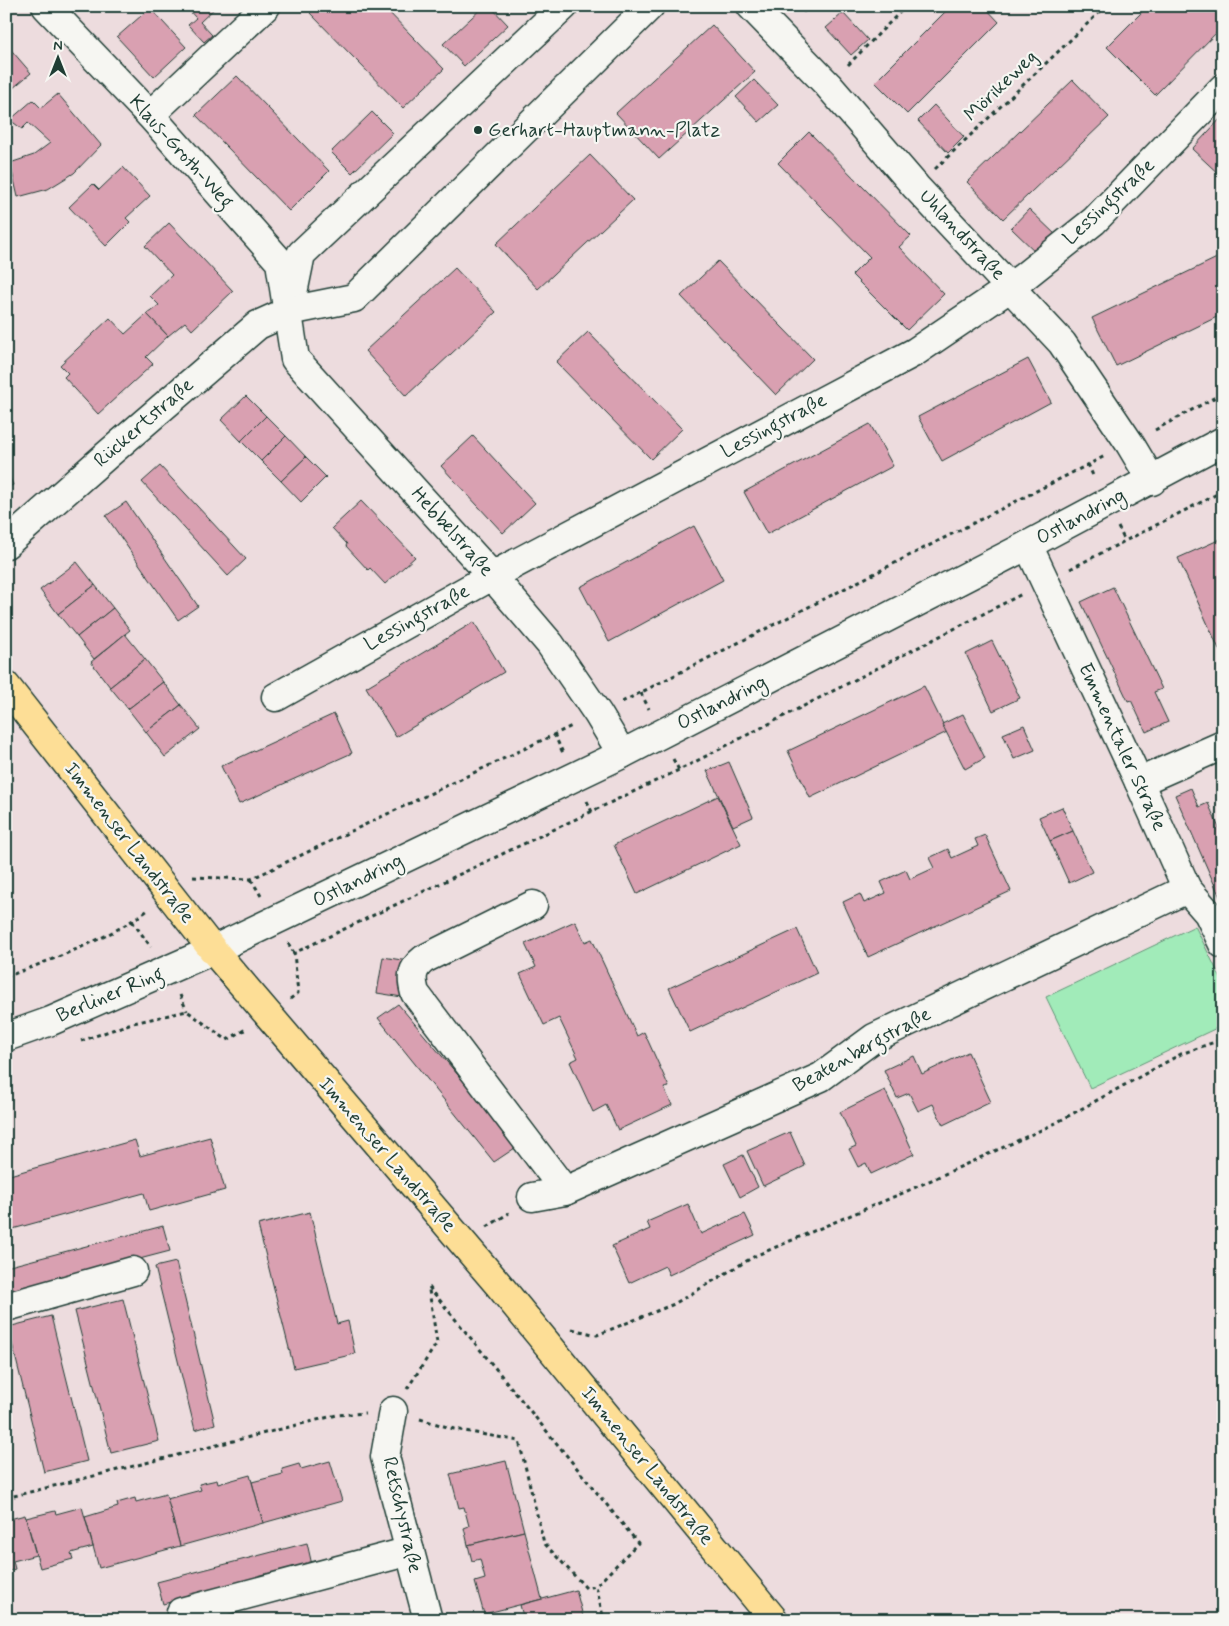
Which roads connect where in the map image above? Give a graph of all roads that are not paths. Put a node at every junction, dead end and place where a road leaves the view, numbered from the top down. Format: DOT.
graph roads {
  1 [pos="46,6"];
  2 [pos="266,6"];
  3 [pos="564,6"];
  4 [pos="650,6"];
  5 [pos="751,6"];
  6 [pos="1223,88"];
  7 [pos="150,116"];
  8 [pos="1011,287"];
  9 [pos="289,311"];
  10 [pos="1223,441"];
  11 [pos="1152,481"];
  12 [pos="6,544"];
  13 [pos="1028,546"];
  14 [pos="492,576"];
  15 [pos="6,686"];
  16 [pos="276,697"];
  17 [pos="1223,745"];
  18 [pos="622,754"];
  19 [pos="1139,782"];
  20 [pos="1187,889"];
  21 [pos="533,905"];
  22 [pos="1223,944"];
  23 [pos="213,950"];
  24 [pos="6,1037"];
  25 [pos="565,1191"];
  26 [pos="532,1197"];
  27 [pos="133,1271"];
  28 [pos="6,1306"];
  29 [pos="393,1411"];
  30 [pos="410,1551"];
  31 [pos="181,1612"];
  32 [pos="428,1620"];
  33 [pos="774,1620"];
  1 -- 7 [label="street, Klaus-Groth-Weg"];
  2 -- 7 [label="street"];
  3 -- 9 [label="street"];
  4 -- 9 [label="street"];
  5 -- 8 [label="street, Uhlandstraße"];
  6 -- 8 [label="street, Lessingstraße"];
  7 -- 9 [label="street, Klaus-Groth-Weg"];
  8 -- 11 [label="street, Uhlandstraße"];
  8 -- 14 [label="street, Lessingstraße"];
  9 -- 12 [label="street, Rückertstraße"];
  9 -- 14 [label="street, Hebbelstraße"];
  10 -- 11 [label="street, Ostlandring"];
  11 -- 13 [label="street, Ostlandring"];
  13 -- 18 [label="street, Ostlandring"];
  13 -- 19 [label="street, Emmentaler Straße"];
  14 -- 16 [label="street, Lessingstraße"];
  14 -- 18 [label="street, Hebbelstraße"];
  15 -- 23 [label="main road, Immenser Landstraße"];
  17 -- 19 [label="street"];
  18 -- 23 [label="street, Ostlandring"];
  19 -- 20 [label="street, Emmentaler Straße"];
  20 -- 22 [label="street, Emmentaler Straße"];
  20 -- 25 [label="street, Beatenbergstraße"];
  21 -- 25 [label="street"];
  23 -- 24 [label="street, Berliner Ring"];
  23 -- 33 [label="main road, Immenser Landstraße"];
  25 -- 26 [label="street, Beatenbergstraße"];
  27 -- 28 [label="street"];
  29 -- 30 [label="street, Retschystraße"];
  30 -- 31 [label="street"];
  30 -- 32 [label="street, Retschystraße"];
}
